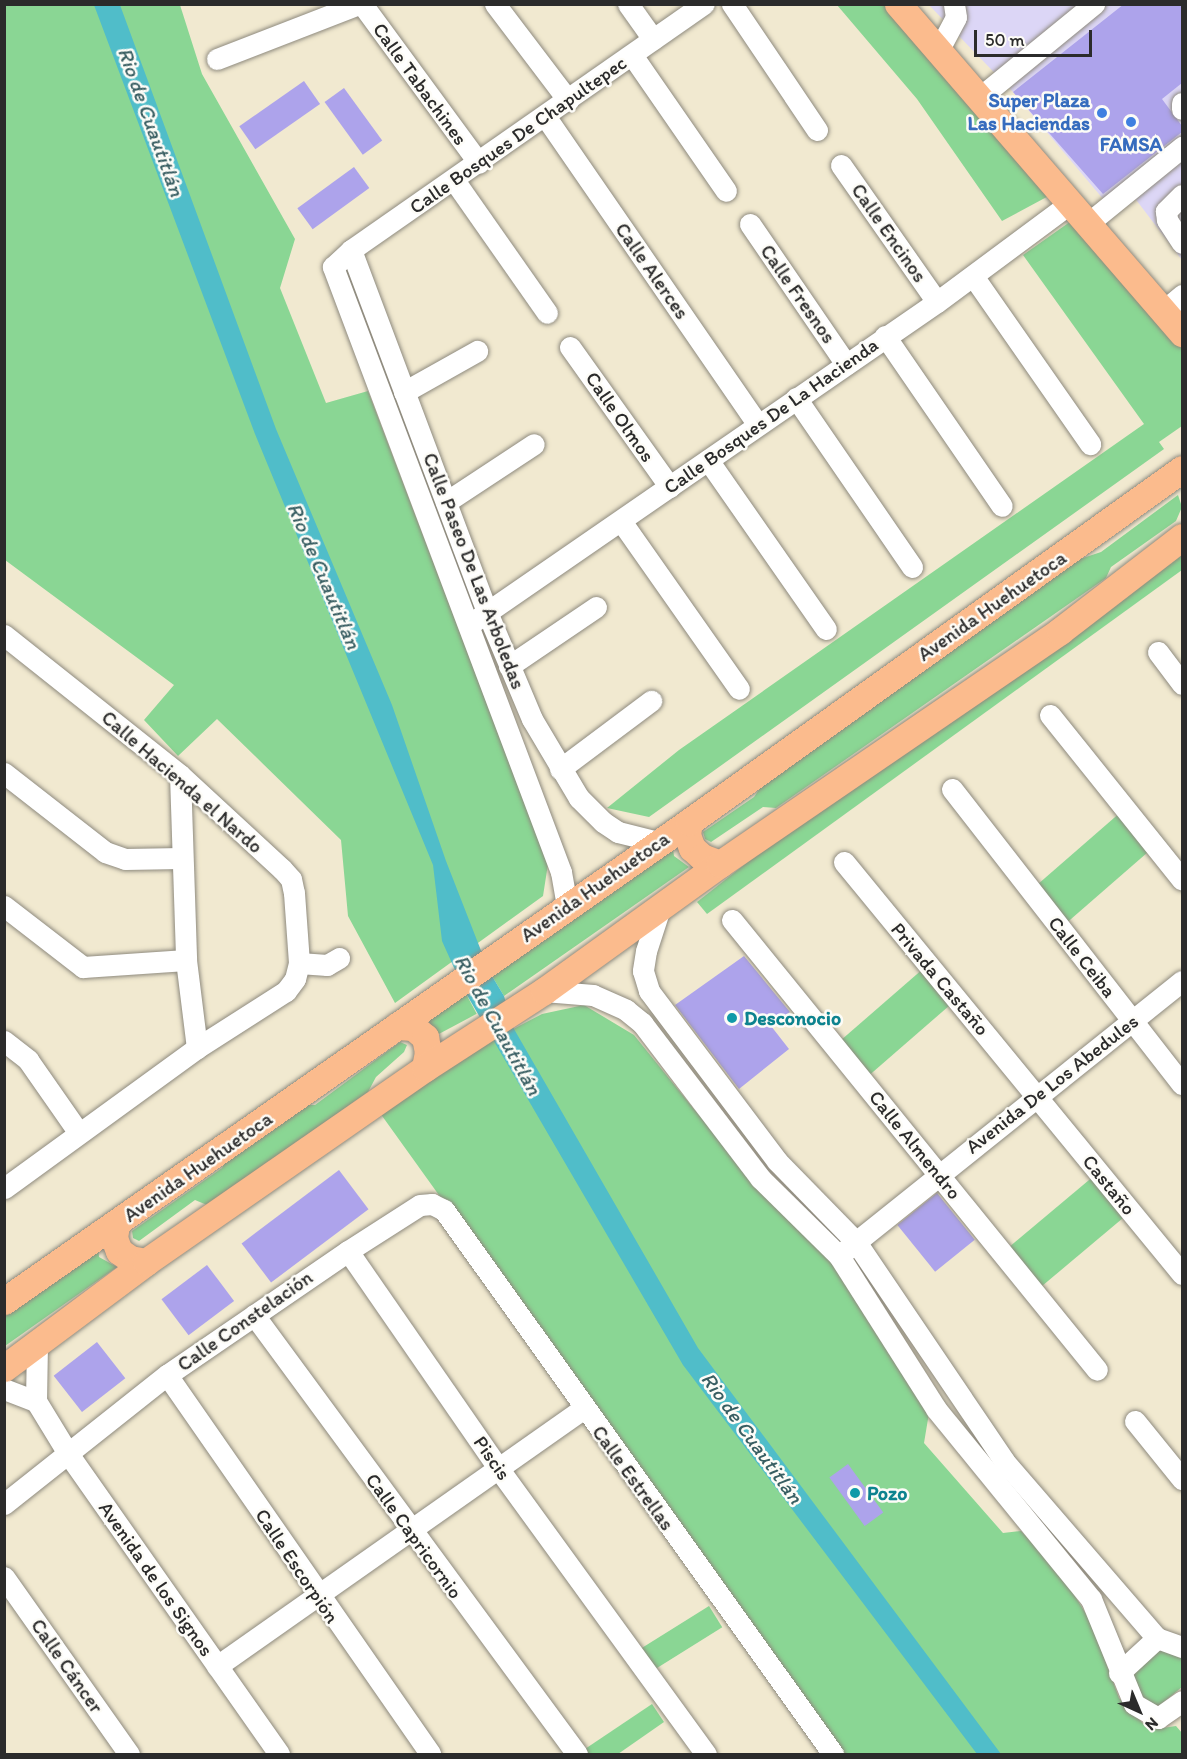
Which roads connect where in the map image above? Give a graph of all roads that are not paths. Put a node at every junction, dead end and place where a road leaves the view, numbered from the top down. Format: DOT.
graph roads {
  1 [pos="361,4"];
  2 [pos="495,4"];
  3 [pos="628,4"];
  4 [pos="704,4"];
  5 [pos="732,4"];
  6 [pos="898,4"];
  7 [pos="954,4"];
  8 [pos="1094,4"];
  9 [pos="653,39"];
  10 [pos="938,51"];
  11 [pos="632,55"];
  12 [pos="217,59"];
  13 [pos="979,98"];
  14 [pos="568,100"];
  15 [pos="1182,104"];
  16 [pos="1182,109"];
  17 [pos="545,116"];
  18 [pos="817,130"];
  19 [pos="1182,147"];
  20 [pos="479,163"];
  21 [pos="841,165"];
  22 [pos="454,180"];
  23 [pos="726,191"];
  24 [pos="1182,195"];
  25 [pos="1069,204"];
  26 [pos="750,224"];
  27 [pos="1086,225"];
  28 [pos="1182,243"];
  29 [pos="351,250"];
  30 [pos="333,267"];
  31 [pos="974,276"];
  32 [pos="937,302"];
  33 [pos="1173,303"];
  34 [pos="547,313"];
  35 [pos="1182,333"];
  36 [pos="885,336"];
  37 [pos="570,348"];
  38 [pos="477,351"];
  39 [pos="846,364"];
  40 [pos="404,392"];
  41 [pos="796,398"];
  42 [pos="758,425"];
  43 [pos="534,444"];
  44 [pos="1090,444"];
  45 [pos="708,460"];
  46 [pos="1178,477"];
  47 [pos="670,487"];
  48 [pos="446,502"];
  49 [pos="1002,506"];
  50 [pos="621,521"];
  51 [pos="1182,537"];
  52 [pos="912,567"];
  53 [pos="596,607"];
  54 [pos="487,612"];
  55 [pos="470,624"];
  56 [pos="826,629"];
  57 [pos="4,634"];
  58 [pos="1158,652"];
  59 [pos="509,666"];
  60 [pos="1182,684"];
  61 [pos="738,689"];
  62 [pos="651,701"];
  63 [pos="1050,714"];
  64 [pos="560,769"];
  65 [pos="4,773"];
  66 [pos="180,775"];
  67 [pos="952,789"];
  68 [pos="689,822"];
  69 [pos="658,842"];
  70 [pos="181,858"];
  71 [pos="844,862"];
  72 [pos="720,864"];
  73 [pos="1182,880"];
  74 [pos="4,906"];
  75 [pos="567,906"];
  76 [pos="660,908"];
  77 [pos="732,920"];
  78 [pos="339,958"];
  79 [pos="186,960"];
  80 [pos="299,963"];
  81 [pos="1182,981"];
  82 [pos="544,991"];
  83 [pos="1132,1022"];
  84 [pos="397,1026"];
  85 [pos="4,1041"];
  86 [pos="197,1048"];
  87 [pos="425,1068"];
  88 [pos="1182,1084"];
  89 [pos="1036,1095"];
  90 [pos="79,1133"];
  91 [pos="777,1161"];
  92 [pos="939,1173"];
  93 [pos="760,1178"];
  94 [pos="4,1188"];
  95 [pos="432,1204"];
  96 [pos="116,1225"];
  97 [pos="856,1242"];
  98 [pos="348,1251"];
  99 [pos="839,1257"];
  100 [pos="146,1262"];
  101 [pos="1182,1274"];
  102 [pos="4,1301"];
  103 [pos="254,1315"];
  104 [pos="37,1344"];
  105 [pos="4,1368"];
  106 [pos="1097,1370"];
  107 [pos="167,1375"];
  108 [pos="4,1389"];
  109 [pos="36,1401"];
  110 [pos="583,1409"];
  111 [pos="1135,1421"];
  112 [pos="69,1455"];
  113 [pos="498,1467"];
  114 [pos="1182,1479"];
  115 [pos="4,1504"];
  116 [pos="409,1531"];
  117 [pos="4,1577"];
  118 [pos="317,1597"];
  119 [pos="1157,1638"];
  120 [pos="1182,1647"];
  121 [pos="217,1666"];
  122 [pos="1119,1673"];
  123 [pos="1182,1701"];
  124 [pos="129,1755"];
  125 [pos="279,1755"];
  126 [pos="430,1755"];
  127 [pos="577,1755"];
  128 [pos="706,1755"];
  129 [pos="833,1755"];
  1 -- 12 [label="street"];
  1 -- 20 [label="street, Calle Tabachines"];
  2 -- 14 [label="street"];
  3 -- 9 [label="street"];
  4 -- 9 [label="street, Calle Bosques De Chapultepec"];
  5 -- 18 [label="street"];
  6 -- 10 [label="main road"];
  7 -- 10 [label="street"];
  8 -- 13 [label="street"];
  9 -- 11 [label="street, Calle Bosques De Chapultepec"];
  10 -- 13 [label="main road"];
  11 -- 14 [label="street, Calle Bosques De Chapultepec"];
  11 -- 23 [label="street"];
  13 -- 25 [label="main road"];
  14 -- 17 [label="street, Calle Bosques De Chapultepec"];
  15 -- 16 [label="street"];
  17 -- 20 [label="street, Calle Bosques De Chapultepec"];
  17 -- 42 [label="street, Calle Alerces"];
  19 -- 27 [label="street"];
  20 -- 22 [label="street, Calle Bosques De Chapultepec"];
  21 -- 32 [label="street, Calle Encinos"];
  22 -- 29 [label="street, Calle Bosques De Chapultepec"];
  22 -- 34 [label="street"];
  24 -- 28 [label="street"];
  25 -- 27 [label="main road"];
  25 -- 31 [label="street, Calle Bosques De La Hacienda"];
  26 -- 39 [label="street, Calle Fresnos"];
  27 -- 33 [label="main road"];
  29 -- 30 [label="street, Calle Bosques De Chapultepec"];
  29 -- 40 [label="street, Calle Paseo De Las Arboledas"];
  30 -- 55 [label="street, Calle Paseo De Las Arboledas"];
  31 -- 32 [label="street, Calle Bosques De La Hacienda"];
  31 -- 44 [label="street"];
  32 -- 36 [label="street, Calle Bosques De La Hacienda"];
  33 -- 35 [label="main road"];
  36 -- 39 [label="street, Calle Bosques De La Hacienda"];
  36 -- 49 [label="street"];
  37 -- 47 [label="street, Calle Olmos"];
  38 -- 40 [label="street"];
  39 -- 41 [label="street, Calle Bosques De La Hacienda"];
  40 -- 48 [label="street, Calle Paseo De Las Arboledas"];
  41 -- 42 [label="street, Calle Bosques De La Hacienda"];
  41 -- 52 [label="street"];
  42 -- 45 [label="street, Calle Bosques De La Hacienda"];
  43 -- 48 [label="street"];
  45 -- 47 [label="street, Calle Bosques De La Hacienda"];
  45 -- 56 [label="street"];
  46 -- 68 [label="main road, Avenida Huehuetoca"];
  47 -- 50 [label="street, Calle Bosques De La Hacienda"];
  48 -- 54 [label="street, Calle Paseo De Las Arboledas"];
  50 -- 54 [label="street, Calle Bosques De La Hacienda"];
  50 -- 61 [label="street"];
  51 -- 72 [label="main road"];
  53 -- 59 [label="street"];
  54 -- 55 [label="street, Calle Bosques De La Hacienda"];
  54 -- 59 [label="street, Calle Paseo De Las Arboledas"];
  55 -- 75 [label="street, Calle Paseo De Las Arboledas"];
  57 -- 66 [label="street, Calle Hacienda el Nardo"];
  58 -- 60 [label="street"];
  59 -- 64 [label="street, Calle Paseo De Las Arboledas"];
  62 -- 64 [label="street"];
  63 -- 73 [label="street"];
  64 -- 69 [label="street, Calle Paseo De Las Arboledas"];
  65 -- 70 [label="street"];
  66 -- 70 [label="street"];
  66 -- 80 [label="street, Calle Hacienda el Nardo"];
  67 -- 83 [label="street, Calle Ceiba"];
  68 -- 69 [label="main road, Avenida Huehuetoca"];
  68 -- 72 [label="main road"];
  69 -- 75 [label="main road, Avenida Huehuetoca"];
  70 -- 79 [label="street"];
  71 -- 89 [label="street, Privada Castaño"];
  72 -- 76 [label="main road"];
  74 -- 79 [label="street"];
  75 -- 84 [label="main road, Avenida Huehuetoca"];
  76 -- 82 [label="main road"];
  76 -- 91 [label="street"];
  77 -- 92 [label="street, Calle Almendro"];
  78 -- 80 [label="street"];
  79 -- 86 [label="street"];
  80 -- 86 [label="street, Calle Hacienda el Nardo"];
  81 -- 83 [label="street, Avenida De Los Abedules"];
  82 -- 87 [label="main road"];
  82 -- 93 [label="street"];
  83 -- 88 [label="street, Calle Ceiba"];
  83 -- 89 [label="street, Avenida De Los Abedules"];
  84 -- 87 [label="main road"];
  84 -- 96 [label="main road, Avenida Huehuetoca"];
  85 -- 90 [label="street"];
  86 -- 90 [label="street, Calle Hacienda el Nardo"];
  87 -- 100 [label="main road"];
  89 -- 92 [label="street, Avenida De Los Abedules"];
  89 -- 101 [label="street, Castaño"];
  90 -- 94 [label="street, Calle Hacienda el Nardo"];
  91 -- 93 [label="street"];
  91 -- 97 [label="street"];
  92 -- 97 [label="street, Avenida De Los Abedules"];
  92 -- 106 [label="street, Calle Almendro"];
  93 -- 99 [label="street"];
  95 -- 98 [label="street, Calle Constelación"];
  95 -- 110 [label="street, Calle Estrellas"];
  96 -- 100 [label="main road"];
  96 -- 102 [label="main road, Avenida Huehuetoca"];
  97 -- 99 [label="street, Avenida De Los Abedules"];
  97 -- 119 [label="street"];
  98 -- 103 [label="street, Calle Constelación"];
  98 -- 113 [label="street, Piscis"];
  99 -- 122 [label="street"];
  100 -- 104 [label="main road"];
  103 -- 107 [label="street, Calle Constelación"];
  103 -- 116 [label="street, Calle Capricornio"];
  104 -- 105 [label="main road"];
  104 -- 109 [label="street"];
  107 -- 112 [label="street, Calle Constelación"];
  107 -- 118 [label="street, Calle Escorpión"];
  108 -- 109 [label="street"];
  109 -- 112 [label="street, Avenida de los Signos"];
  110 -- 113 [label="street"];
  110 -- 129 [label="street, Calle Estrellas"];
  111 -- 114 [label="street"];
  112 -- 115 [label="street, Calle Constelación"];
  112 -- 121 [label="street, Avenida de los Signos"];
  113 -- 116 [label="street"];
  113 -- 128 [label="street, Piscis"];
  116 -- 118 [label="street"];
  116 -- 127 [label="street, Calle Capricornio"];
  117 -- 124 [label="street, Calle Cáncer"];
  118 -- 121 [label="street"];
  118 -- 126 [label="street, Calle Escorpión"];
  119 -- 120 [label="street"];
  119 -- 122 [label="street"];
  121 -- 125 [label="street, Avenida de los Signos"];
  122 -- 123 [label="street"];
}
